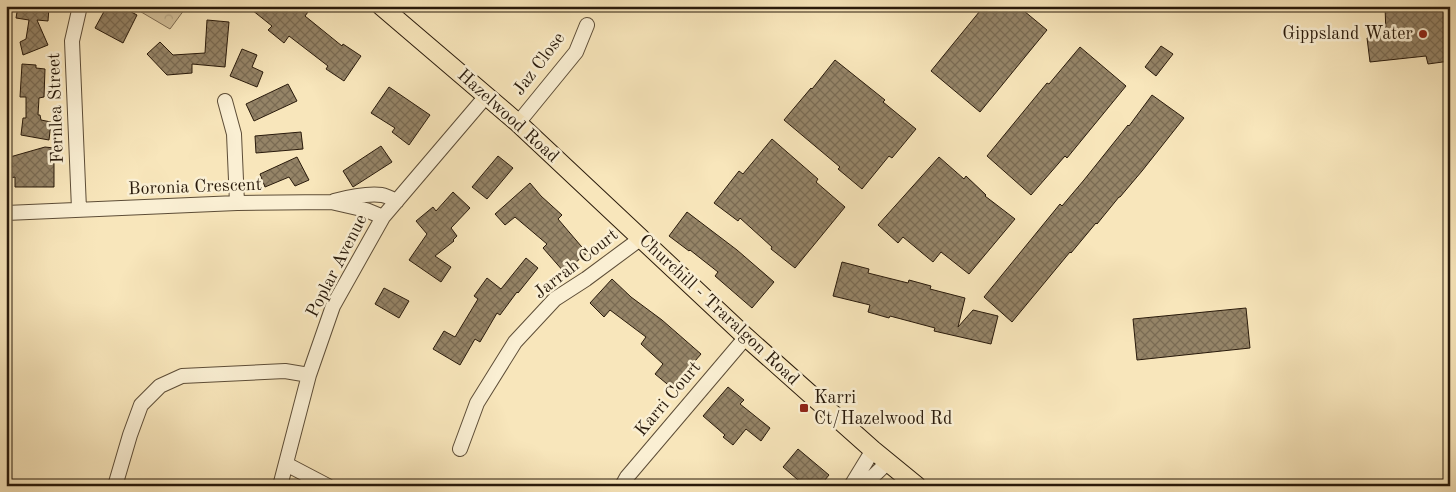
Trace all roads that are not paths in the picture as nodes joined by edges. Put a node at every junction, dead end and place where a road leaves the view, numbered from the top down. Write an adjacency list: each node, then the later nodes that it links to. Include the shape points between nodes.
1 (80, 6): 10 (street, Fernlea Street, via 72,41)
2 (381, 6): 4 (main road, Hazelwood Road)
3 (587, 25): 6 (street, Jaz Close, via 576,52)
4 (487, 95): 6 (main road, Hazelwood Road); 7 (street, Poplar Avenue)
5 (226, 100): 9 (street, via 234,134)
6 (518, 122): 13 (main road, Hazelwood Road)
7 (397, 201): 8 (street, via 382,195 368,195); 12 (street, Poplar Avenue)
8 (331, 202): 9 (street, Boronia Crescent); 12 (street, Boronia Crescent)
9 (237, 203): 10 (street, Boronia Crescent)
10 (79, 210): 11 (street, Boronia Crescent)
11 (6, 214)
12 (383, 217): 15 (street, Poplar Avenue, via 334,306)
13 (636, 234): 14 (main road, Churchill - Traralgon Road); 16 (street, Jarrah Court, via 586,278 555,299 515,342 477,402)
14 (746, 338): 17 (main road, Churchill - Traralgon Road); 23 (street, Karri Court)
15 (309, 375): 19 (street, Poplar Avenue); 20 (street, via 285,371 182,376 160,386 141,405)
16 (460, 449)
17 (873, 450): 18 (main road); 24 (street)
18 (888, 462): 25 (street); 26 (main road)
19 (286, 464): 21 (street, Poplar Avenue); 22 (street)
20 (116, 486)
21 (280, 486)
22 (328, 486)
23 (622, 486)
24 (851, 486)
25 (863, 486)
26 (917, 486)

